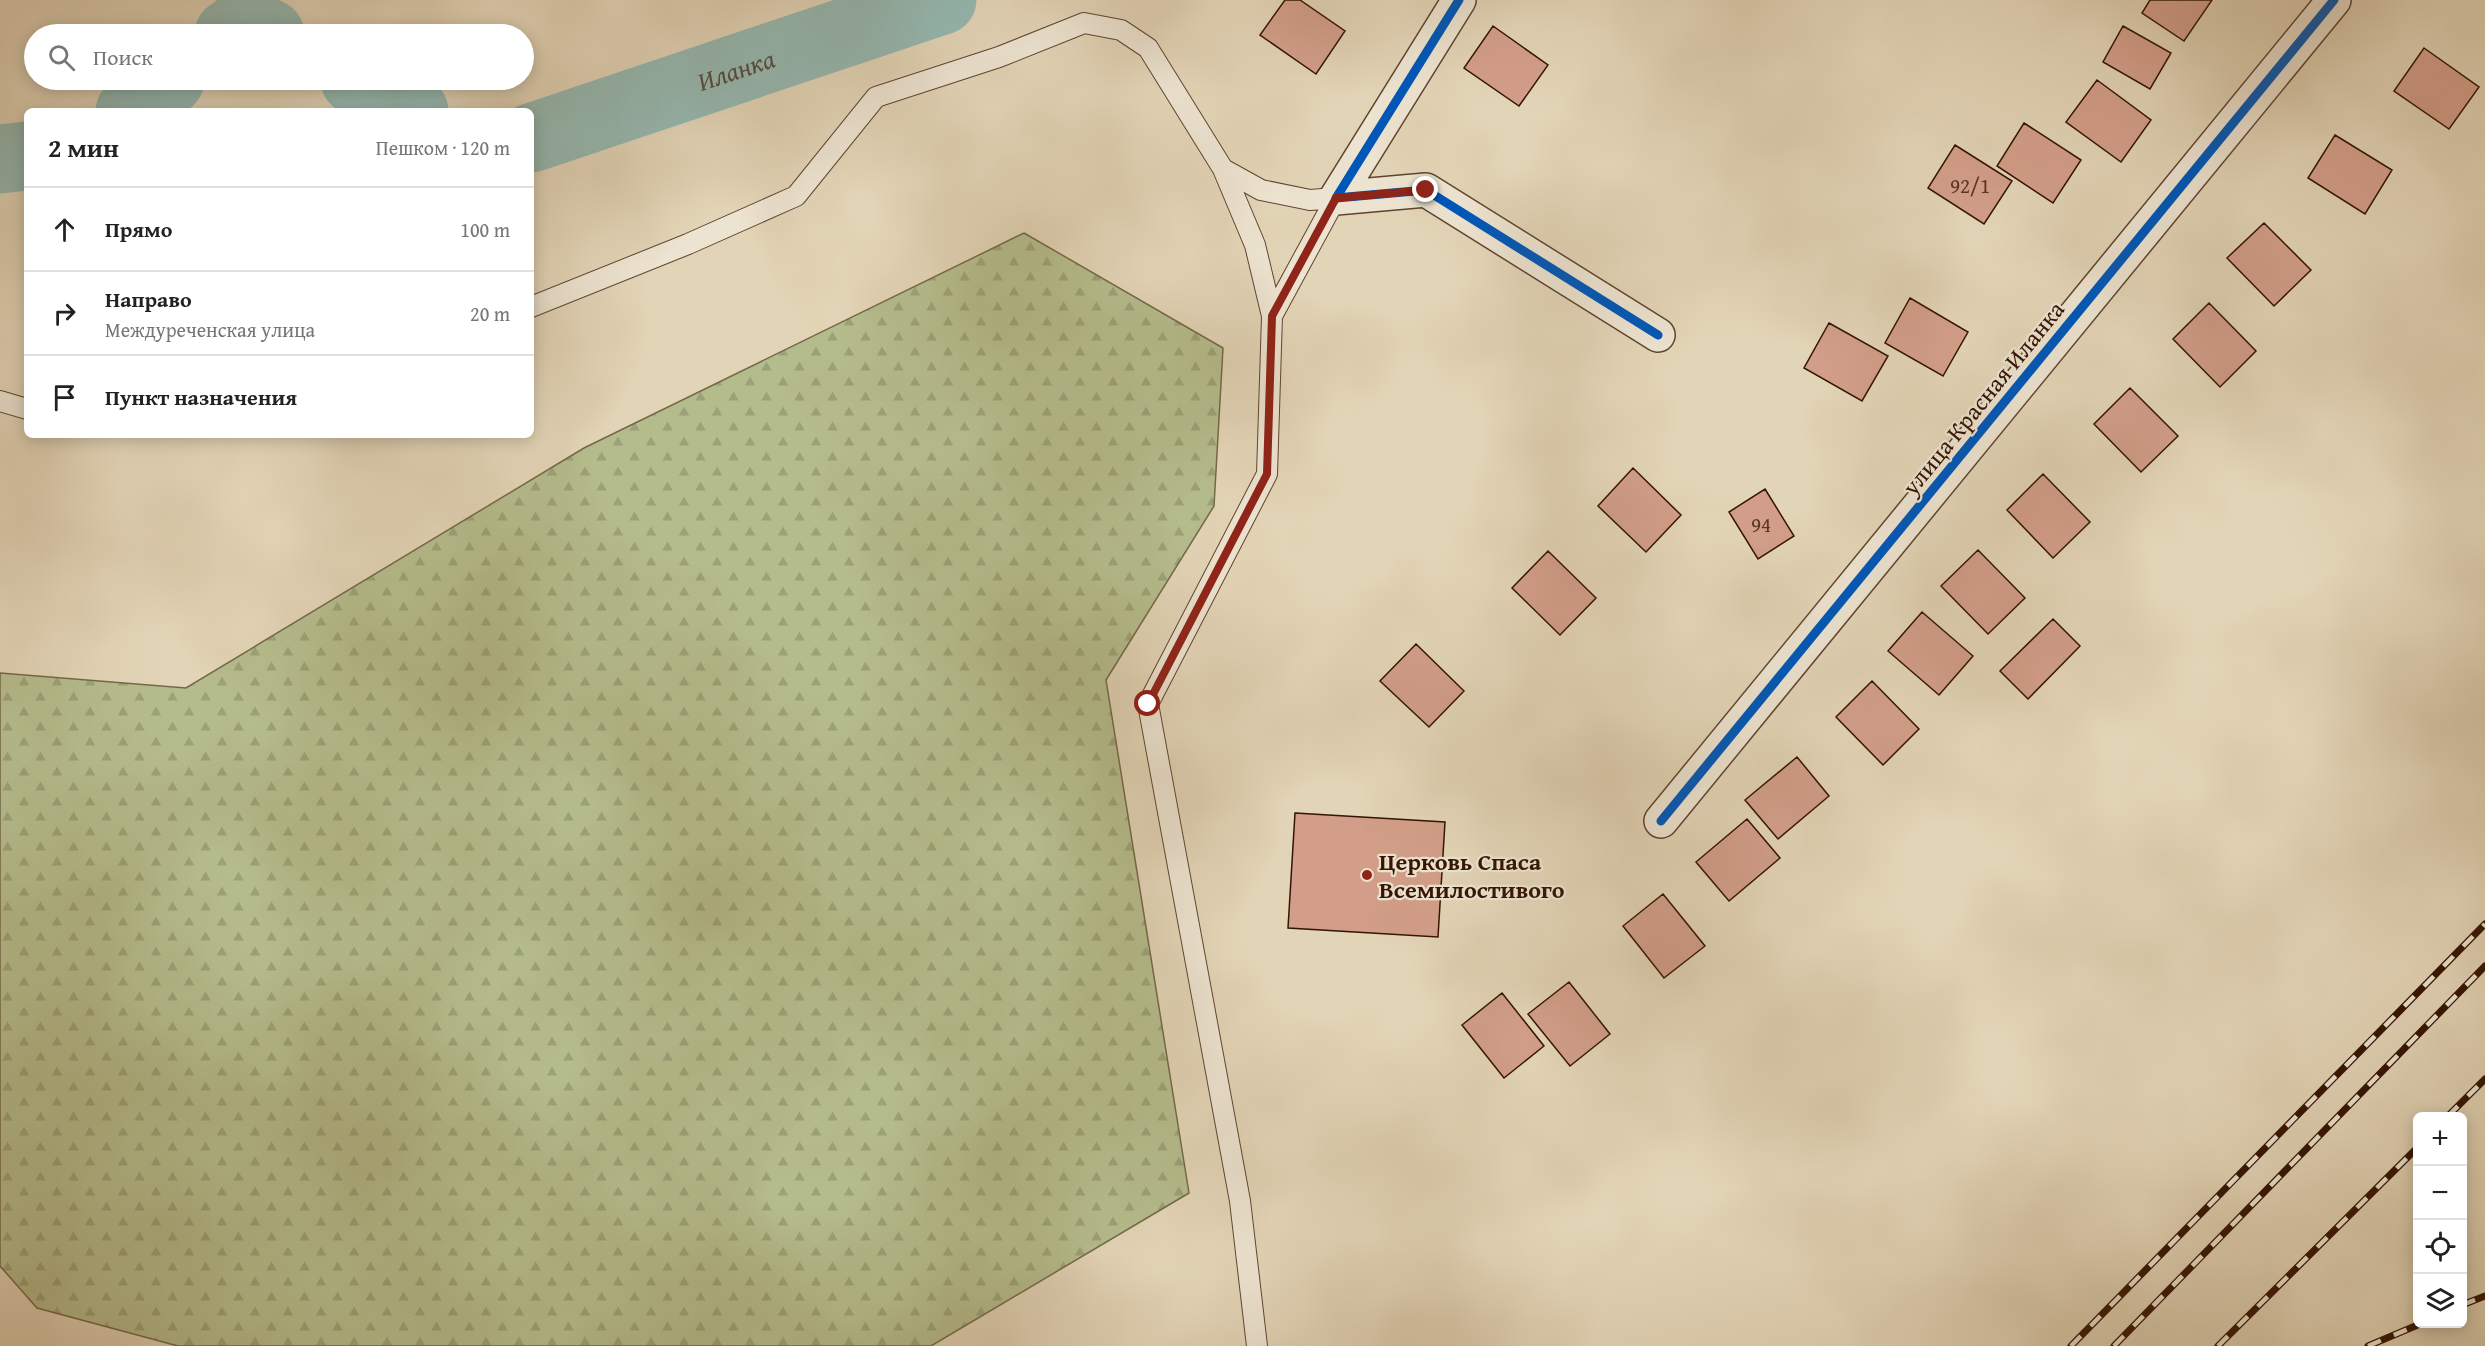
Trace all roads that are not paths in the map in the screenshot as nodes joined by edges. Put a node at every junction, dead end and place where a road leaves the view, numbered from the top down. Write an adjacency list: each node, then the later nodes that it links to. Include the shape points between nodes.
1 (1459, 0): 4 (street)
2 (2334, 0): 10 (street, улица Красная Иланка)
3 (1223, 169): 4 (lane, via 1261,190 1310,200); 5 (lane, via 1148,48 1121,30 1084,23 999,57 876,97 796,196); 6 (lane, via 1255,245)
4 (1336, 198): 6 (lane); 7 (street, via 1426,190)
5 (534, 306)
6 (1272, 316): 11 (lane, via 1267,474 1148,704 1240,1201)
7 (1658, 335)
8 (0, 401): 9 (lane)
9 (24, 409)
10 (1661, 821)
11 (1257, 1346)

